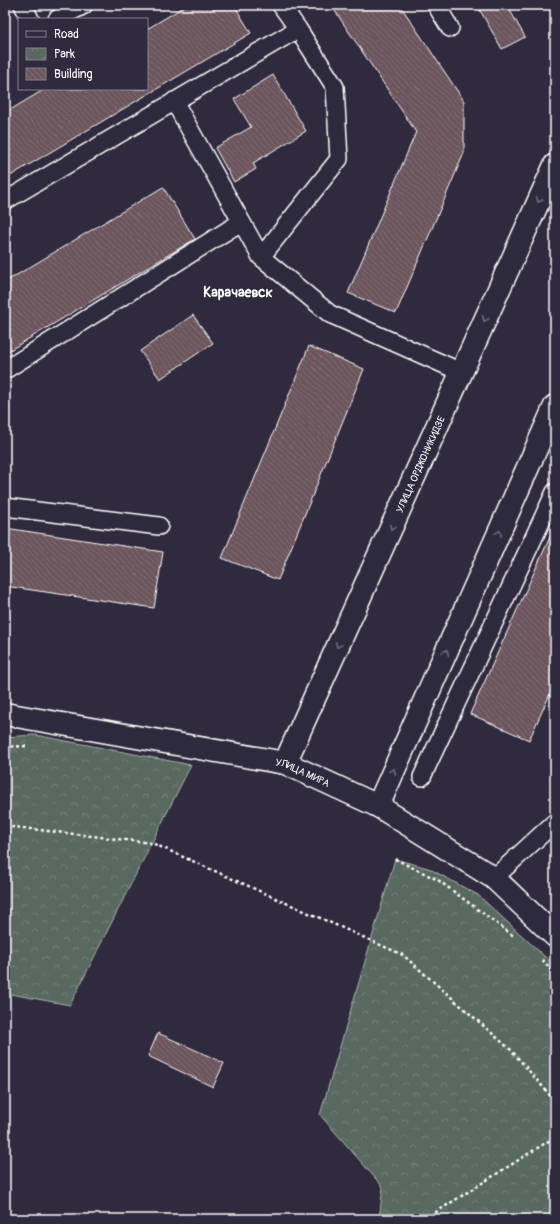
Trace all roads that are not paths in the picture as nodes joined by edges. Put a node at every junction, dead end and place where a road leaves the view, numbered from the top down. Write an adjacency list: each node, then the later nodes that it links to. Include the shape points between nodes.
1 (23, 5): 5 (lane)
2 (84, 5): 6 (lane)
3 (281, 5): 8 (lane)
4 (436, 5): 7 (lane)
5 (30, 18)
6 (59, 18)
7 (450, 28)
8 (298, 29): 9 (lane); 13 (lane, via 335,87 338,159)
9 (174, 101): 11 (lane); 12 (lane)
10 (555, 165): 15 (street, УЛИЦА ОРДЖОНИКИДЗЕ, one-way to 15)
11 (5, 201)
12 (241, 222): 13 (lane); 14 (lane)
13 (261, 257): 15 (lane, via 330,314)
14 (5, 370)
15 (461, 372): 21 (street, УЛИЦА ОРДЖОНИКИДЗЕ, one-way to 21)
16 (555, 406): 23 (street, one-way to 16)
17 (555, 492): 22 (lane)
18 (5, 507): 19 (lane)
19 (159, 526)
20 (5, 714): 21 (street, УЛИЦА МИРА)
21 (285, 763): 23 (street, УЛИЦА МИРА)
22 (422, 777)
23 (378, 806): 25 (street, УЛИЦА МИРА)
24 (555, 822): 25 (lane)
25 (494, 878): 26 (street, УЛИЦА МИРА)
26 (555, 936)

